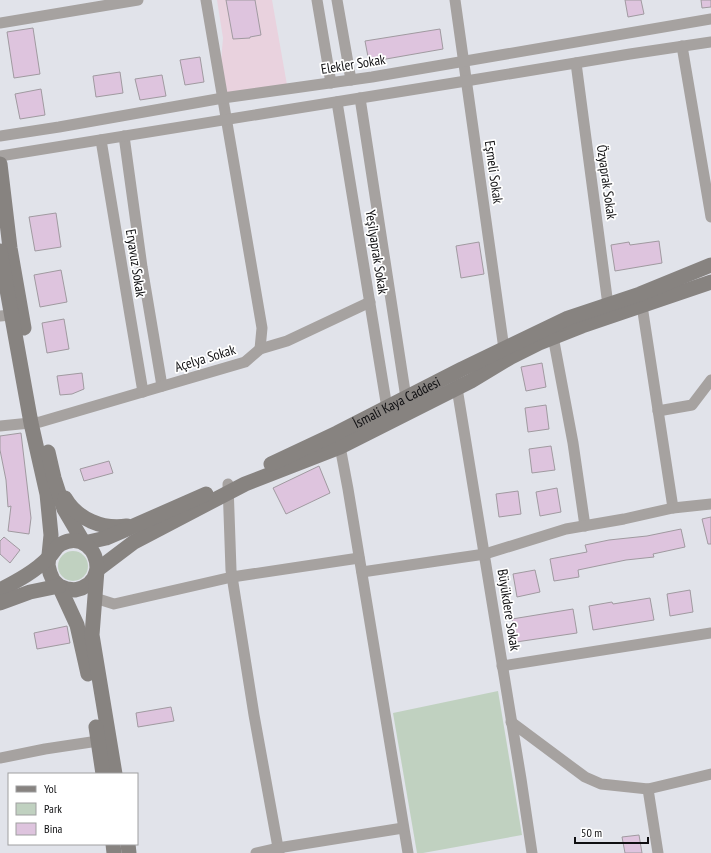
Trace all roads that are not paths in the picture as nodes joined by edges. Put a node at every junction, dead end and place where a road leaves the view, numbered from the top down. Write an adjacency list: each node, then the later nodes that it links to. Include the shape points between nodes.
1 (138, 0): 7 (street)
2 (206, 0): 15 (street)
3 (316, 0): 14 (street)
4 (337, 0): 12 (street)
5 (455, 0): 10 (street, Eşmeli Sokak)
6 (711, 19): 10 (street, Elekler Sokak)
7 (0, 23)
8 (711, 42): 9 (street)
9 (682, 46): 11 (street); 24 (street)
10 (464, 60): 12 (street, Elekler Sokak); 13 (street, Eşmeli Sokak)
11 (576, 63): 13 (street); 30 (street, Özyaprak Sokak)
12 (351, 80): 14 (street, Elekler Sokak)
13 (466, 81): 16 (street); 34 (street, Eşmeli Sokak)
14 (331, 82): 15 (street, Elekler Sokak)
15 (223, 98): 18 (street); 19 (street, Elekler Sokak)
16 (360, 98): 17 (street); 40 (street, Yeşilyaprak Sokak)
17 (337, 102): 18 (street); 29 (street, Yeşilyaprak Sokak)
18 (226, 120): 20 (street); 33 (street, via 262,328)
19 (0, 136)
20 (124, 136): 21 (street); 37 (street, Eryavuz Sokak)
21 (101, 140): 22 (street); 39 (street, Eryavuz Sokak)
22 (0, 156)
23 (0, 164): 43 (street)
24 (711, 217)
25 (0, 251): 31 (street)
26 (711, 266): 28 (street, İsmali Kaya Caddesi)
27 (711, 282): 28 (street)
28 (641, 300): 30 (street, İsmali Kaya Caddesi); 32 (street, via 582,326); 42 (street)
29 (370, 302): 33 (street, Açelya Sokak, via 287,342); 41 (street, Yeşilyaprak Sokak)
30 (608, 305): 32 (street, İsmali Kaya Caddesi, via 568,318)
31 (6, 315): 43 (street)
32 (552, 331): 34 (street, İsmali Kaya Caddesi); 38 (street); 51 (street)
33 (260, 349): 37 (street, Açelya Sokak, via 245,362)
34 (504, 349): 35 (street, İsmali Kaya Caddesi)
35 (455, 373): 38 (street, Büyükdere Sokak); 40 (street, İsmali Kaya Caddesi)
36 (711, 380): 42 (street, via 692,405)
37 (162, 386): 39 (street, Açelya Sokak)
38 (457, 388): 45 (street); 53 (street, Büyükdere Sokak)
39 (143, 392): 43 (street, Açelya Sokak)
40 (406, 398): 41 (street, İsmali Kaya Caddesi)
41 (387, 408): 45 (street, İsmali Kaya Caddesi)
42 (658, 412): 49 (street)
43 (35, 422): 44 (street, Açelya Sokak); 46 (street); 54 (street, via 47,494 51,535)
44 (0, 426)
45 (339, 440): 47 (street, İsmali Kaya Caddesi); 55 (street)
46 (54, 478): 50 (street, via 68,502 86,518 105,526 119,527); 52 (street, via 64,509)
47 (228, 488): 50 (street, İsmali Kaya Caddesi); 56 (street, via 134,542); 58 (street)
48 (711, 504): 49 (street)
49 (673, 508): 51 (street)
50 (141, 523): 52 (street, İsmali Kaya Caddesi, via 106,538)
51 (585, 526): 53 (street, via 566,529)
52 (84, 543): 54 (street, via 68,541 60,544); 56 (street, via 95,554)
53 (485, 554): 57 (street); 64 (street, Büyükdere Sokak)
54 (50, 557): 59 (street, via 50,573); 60 (street)
55 (359, 558): 57 (street); 58 (street)
56 (97, 570): 59 (street, via 92,581 82,588 75,590); 61 (street)
57 (362, 572): 72 (street)
58 (232, 577): 61 (street, via 114,604); 73 (street)
59 (59, 586): 62 (street, via 30,592); 66 (street, via 77,625 86,659)
60 (0, 590)
61 (96, 598): 69 (street, via 92,635)
62 (0, 603)
63 (711, 633): 64 (street)
64 (502, 666): 65 (street, Büyükdere Sokak)
65 (512, 722): 71 (street, via 585,777 601,784); 76 (street, Büyükdere Sokak)
66 (98, 741): 67 (street); 68 (street)
67 (0, 758)
68 (103, 773)
69 (115, 773)
70 (711, 774): 71 (street)
71 (648, 789): 77 (street)
72 (403, 828): 73 (street); 75 (street)
73 (278, 851): 74 (street)
74 (256, 853)
75 (408, 853)
76 (532, 853)
77 (658, 853)

